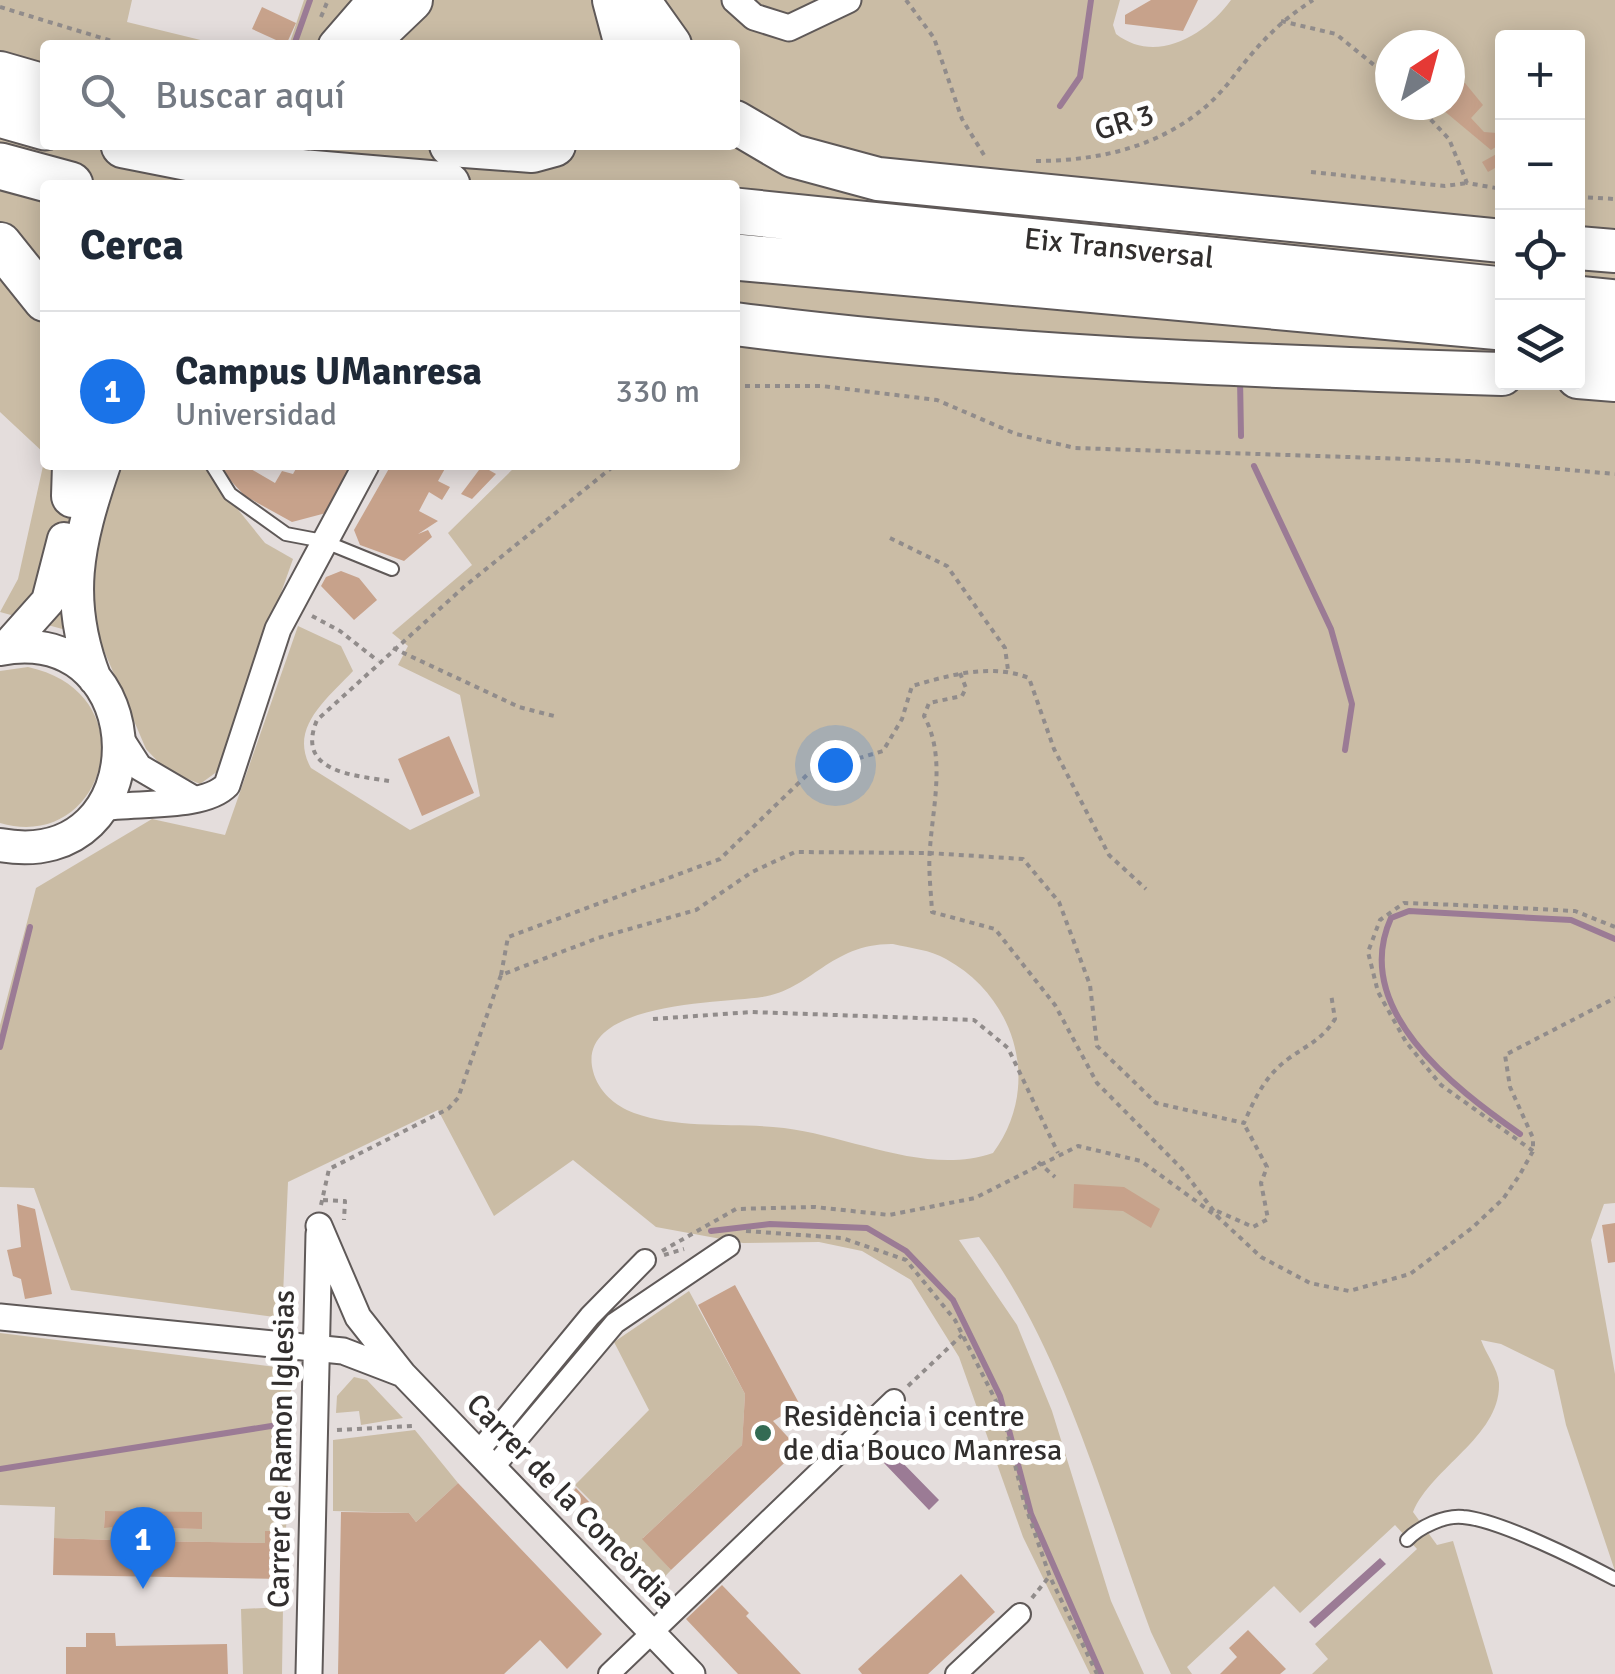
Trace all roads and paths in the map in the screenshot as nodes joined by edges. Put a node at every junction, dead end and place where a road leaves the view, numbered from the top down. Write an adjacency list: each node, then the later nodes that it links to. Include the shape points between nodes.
1 (411, 0): 9 (highway)
2 (614, 0): 14 (highway)
3 (638, 0): 15 (highway)
4 (735, 0): 5 (street, via 754,17 789,28)
5 (848, 0)
6 (906, 0): 24 (path, via 934,38 962,120)
7 (1312, 0): 10 (path, GR 3)
8 (0, 7): 11 (path)
9 (372, 10): 12 (street); 13 (street)
10 (1281, 20): 16 (path, via 1336,34); 25 (path, GR 3, via 1190,120 1160,138 1121,151)
11 (109, 40)
12 (340, 40)
13 (352, 40)
14 (625, 40)
15 (666, 40)
16 (1375, 66)
17 (0, 73): 18 (highway)
18 (40, 85)
19 (0, 114): 22 (highway)
20 (1431, 120): 32 (path, via 1450,140)
21 (740, 125): 37 (highway, via 794,156 878,179)
22 (40, 126)
23 (149, 150): 26 (highway, bridge, via 210,162)
24 (987, 160)
25 (1022, 160)
26 (291, 162): 30 (street); 31 (highway)
27 (0, 166): 29 (highway)
28 (1311, 172): 32 (path)
29 (52, 180)
30 (267, 180)
31 (413, 180)
32 (1467, 184): 33 (path)
33 (1495, 188)
34 (1585, 197): 35 (path)
35 (1615, 199)
36 (740, 211): 42 (highway, Eix Transversal)
37 (1495, 240)
38 (0, 244): 47 (highway)
39 (1585, 249): 40 (highway)
40 (1615, 252)
41 (740, 257): 51 (highway, Eix Transversal)
42 (1309, 266): 43 (highway); 46 (highway, Eix Transversal)
43 (1495, 277)
44 (1585, 281): 45 (highway)
45 (1615, 283)
46 (1495, 289)
47 (40, 294)
48 (1585, 300): 49 (highway)
49 (1615, 303)
50 (740, 325): 54 (highway, via 894,345)
51 (1495, 326)
52 (1585, 335): 53 (highway)
53 (1615, 338)
54 (1495, 374)
55 (1585, 378): 56 (highway)
56 (1615, 380)
57 (740, 386): 62 (path, via 822,386 936,400 1016,434 1074,448)
58 (103, 470): 73 (street, via 74,602)
59 (215, 470): 65 (lane, via 230,494 286,534)
60 (363, 470): 65 (street)
61 (610, 470): 68 (path)
62 (1615, 474)
63 (79, 475): 69 (street, via 48,601)
64 (890, 538): 71 (path, via 947,566 1004,648)
65 (324, 541): 66 (lane); 67 (street)
66 (392, 569)
67 (290, 605): 70 (path); 77 (street, via 228,786)
68 (393, 648): 70 (path); 74 (path, via 519,707)
69 (3, 649): 73 (street, via 49,651)
70 (378, 661): 76 (path, via 317,720 312,743 320,764 332,771)
71 (1008, 670): 72 (path); 82 (path, via 1029,678 1054,748 1109,855)
72 (960, 673): 80 (path, via 962,696 929,702 924,716 936,785); 84 (path, via 912,686 883,751 809,773 720,859 508,937)
73 (95, 679): 75 (street)
74 (554, 716)
75 (122, 738): 77 (street, via 139,767); 78 (street, via 119,770)
76 (389, 781)
77 (197, 800): 78 (street)
78 (101, 808): 79 (street, via 69,836)
79 (14, 846): 81 (street)
80 (929, 852): 84 (path, via 795,852 696,910); 88 (path, via 1023,859 1059,902 1090,984 1098,1046 1156,1102); 93 (path, via 932,912 995,929 1056,1006 1097,1083)
81 (0, 876)
82 (1146, 889)
83 (1615, 928): 89 (path, via 1574,911 1404,903 1380,920 1368,952 1378,992 1441,1085)
84 (502, 975): 95 (path, via 464,1086 448,1109 329,1169)
85 (1331, 994): 88 (path, via 1335,1019 1322,1038 1262,1084)
86 (1615, 998): 89 (path, via 1506,1055)
87 (653, 1020): 90 (path, via 752,1012 974,1020 1008,1048)
88 (1244, 1123): 93 (path, via 1267,1168 1261,1182 1268,1218 1253,1227)
89 (1533, 1151): 94 (path, via 1503,1199 1472,1228 1410,1274 1349,1291 1310,1283 1261,1257)
90 (1058, 1153): 91 (path); 94 (path, via 1078,1146 1140,1161)
91 (1038, 1162): 92 (path); 98 (path, via 975,1198 889,1216 815,1207 736,1209)
92 (1055, 1176)
93 (1217, 1211): 94 (path)
94 (1219, 1218)
95 (320, 1226): 101 (street, Carrer de Ramon Iglesias); 102 (street, Carrer de la Concòrdia, via 358,1317)
96 (731, 1240): 100 (path, via 750,1230 842,1238 906,1260); 106 (street, via 615,1323)
97 (697, 1245): 98 (path)
98 (645, 1260): 106 (street, via 590,1316)
99 (0, 1317): 101 (street, Carrer de la Concòrdia)
100 (962, 1335): 103 (path); 108 (path, via 1003,1415)
101 (314, 1349): 102 (street, Carrer de la Concòrdia, via 343,1351); 112 (street, Carrer de Ramon Iglesias)
102 (404, 1374): 106 (street, Carrer de la Concòrdia)
103 (894, 1400): 111 (street)
104 (412, 1426): 105 (path)
105 (332, 1430)
106 (486, 1460): 111 (street, Carrer de la Concòrdia)
107 (1407, 1540): 109 (lane, via 1418,1528 1462,1516 1565,1552)
108 (1050, 1577): 110 (path); 116 (path)
109 (1615, 1579)
110 (1020, 1614): 115 (street)
111 (654, 1634): 113 (street); 114 (street, Carrer de la Concòrdia)
112 (309, 1674)
113 (609, 1674)
114 (692, 1674)
115 (956, 1674)
116 (1097, 1674)

